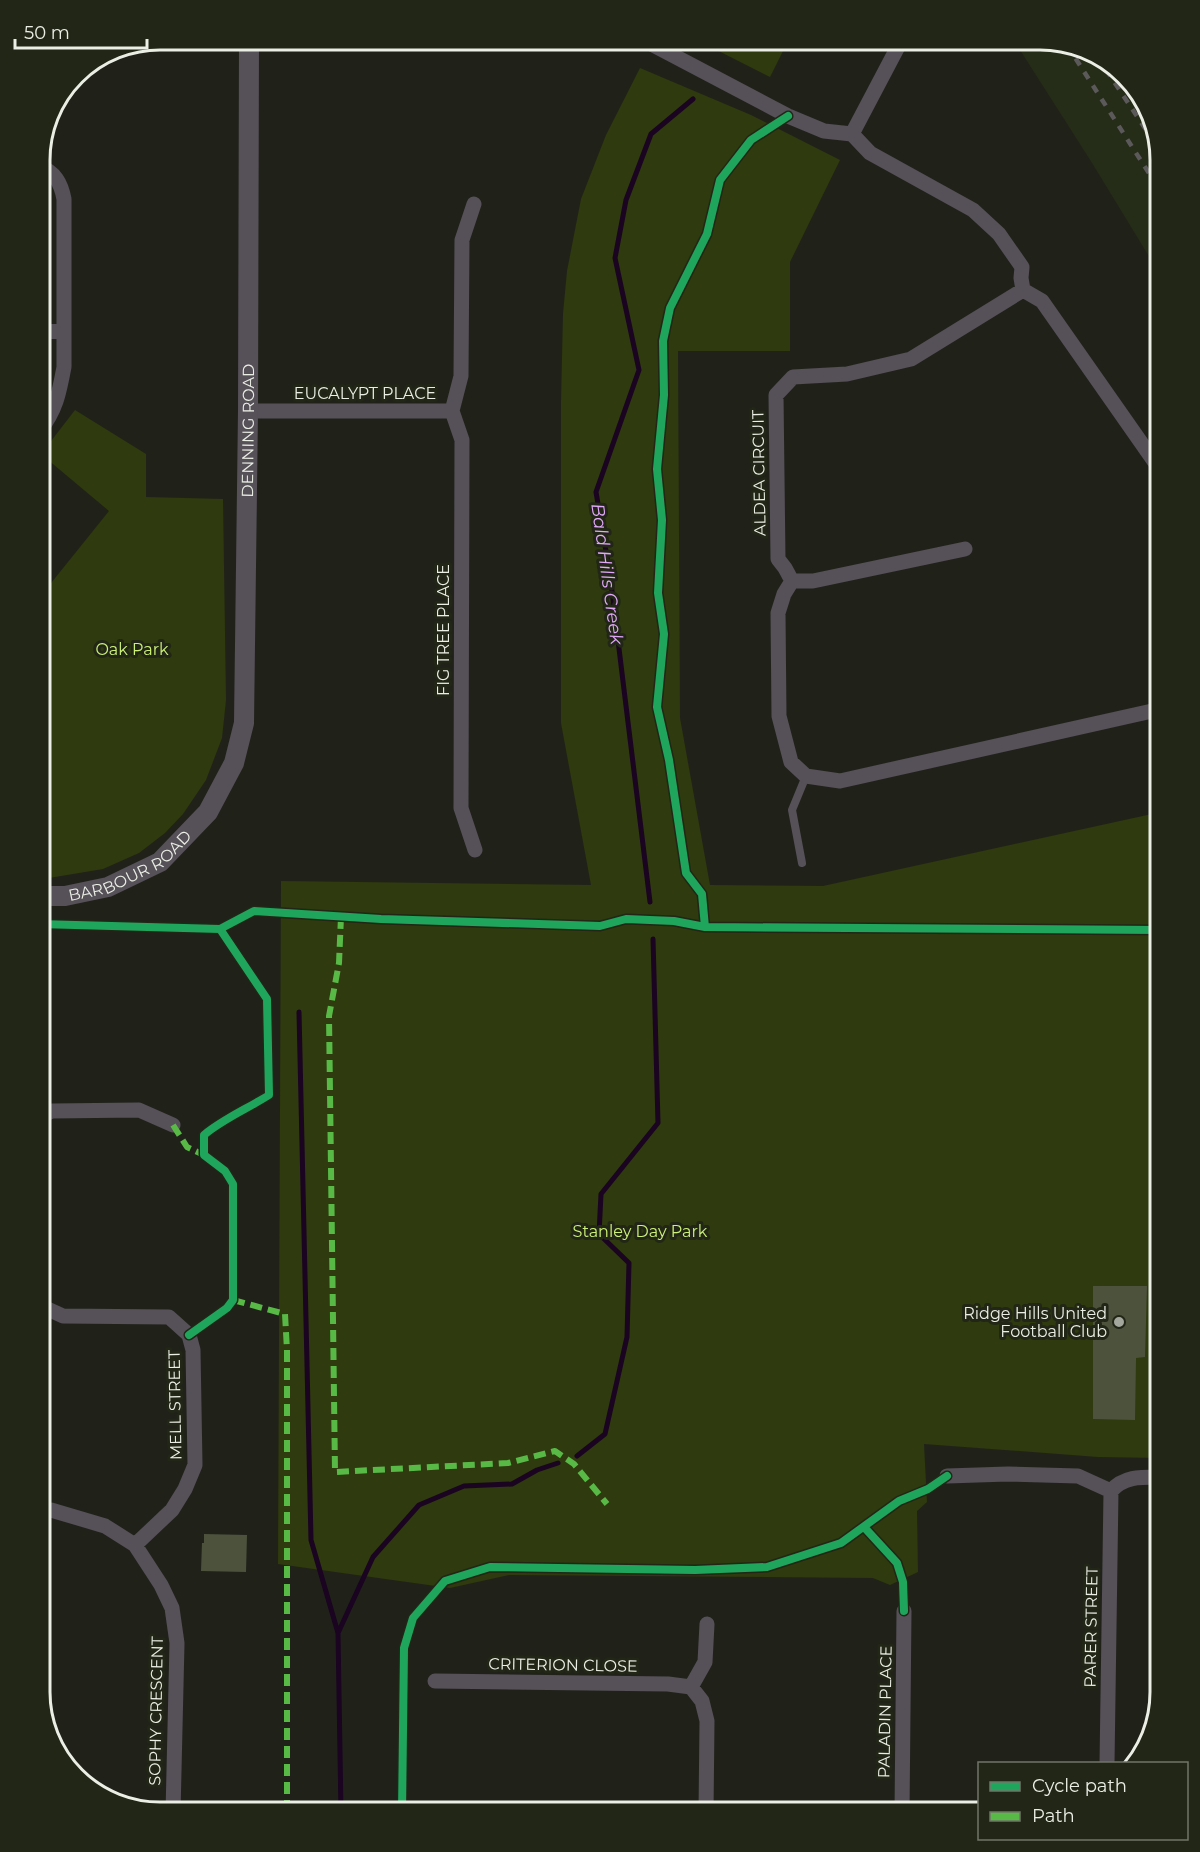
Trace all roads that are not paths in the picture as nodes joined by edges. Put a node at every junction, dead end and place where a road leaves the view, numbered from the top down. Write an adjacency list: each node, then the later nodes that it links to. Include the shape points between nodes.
1 (249, 50): 10 (street, DENNING ROAD)
2 (663, 50): 4 (street, via 788,116 825,131)
3 (896, 50): 4 (street)
4 (852, 134): 7 (street, via 870,153 973,210 999,234 1022,267)
5 (50, 173): 8 (street, via 62,187 64,199)
6 (474, 204): 11 (street, EUCALYPT PLACE, via 462,240 461,376)
7 (1023, 290): 13 (street, via 1042,301); 15 (street, ALDEA CIRCUIT, via 911,358 847,374 793,376 776,395 778,559)
8 (63, 331): 9 (street); 12 (street, via 64,367)
9 (50, 332)
10 (248, 411): 11 (street, EUCALYPT PLACE); 18 (street, DENNING ROAD, via 244,723 234,763)
11 (452, 411): 19 (street, FIG TREE PLACE, via 462,440 461,808)
12 (50, 416)
13 (1150, 455)
14 (966, 549): 15 (street, via 813,581)
15 (792, 581): 17 (street, via 778,613 778,716 791,762)
16 (1150, 711): 17 (street, via 840,781)
17 (806, 776): 20 (lane, via 792,810)
18 (208, 812): 21 (street, BARBOUR ROAD, via 160,862 108,887)
19 (475, 850)
20 (802, 863)
21 (50, 896)
22 (50, 1112): 23 (street, via 139,1110)
23 (172, 1125)
24 (50, 1310): 29 (street, MELL STREET, via 63,1316 169,1317 189,1335 193,1350 195,1465 172,1510)
25 (947, 1476): 27 (street, via 1078,1476)
26 (1150, 1477): 27 (street, via 1136,1476)
27 (1111, 1491): 34 (street, PARER STREET)
28 (50, 1510): 29 (street, SOPHY CRESCENT, via 105,1526)
29 (135, 1545): 35 (street, SOPHY CRESCENT, via 172,1608 177,1643)
30 (904, 1611): 37 (street, PALADIN PLACE)
31 (707, 1624): 33 (street, via 705,1662)
32 (435, 1682): 33 (street, CRITERION CLOSE)
33 (691, 1687): 36 (street, via 702,1701 707,1721)
34 (1107, 1762)
35 (173, 1802)
36 (706, 1802)
37 (902, 1802)

